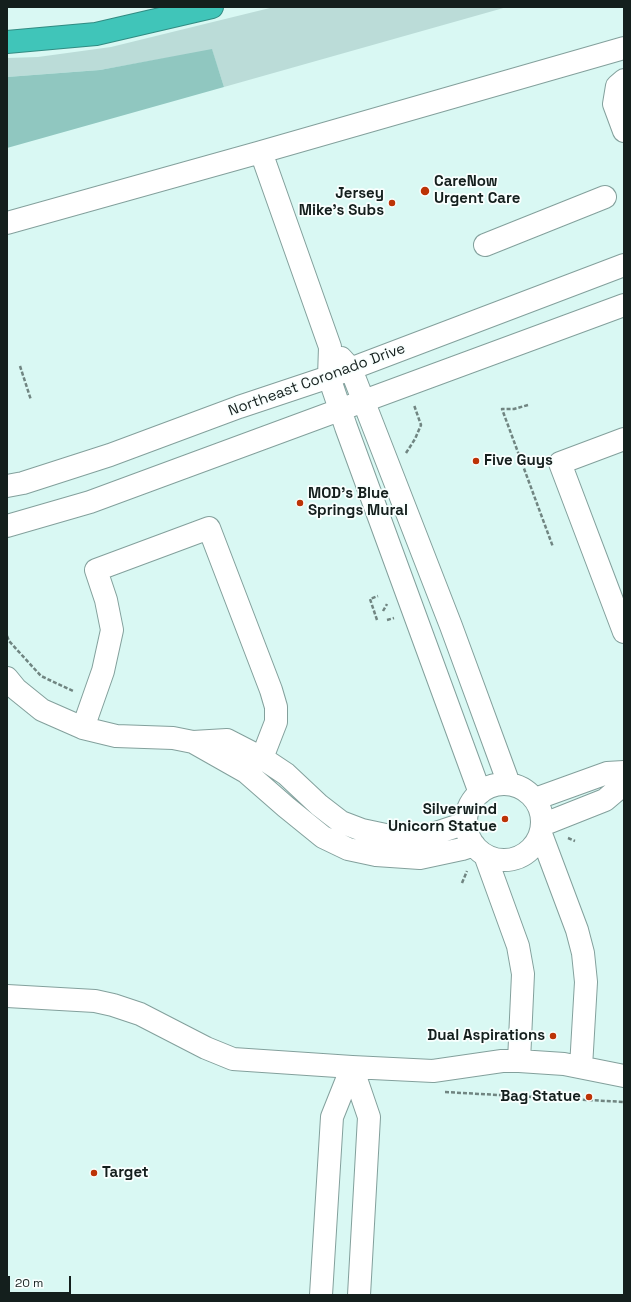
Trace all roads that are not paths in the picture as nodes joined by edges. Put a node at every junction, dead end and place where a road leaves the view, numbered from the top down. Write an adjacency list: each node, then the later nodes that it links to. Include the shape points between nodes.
1 (212, 7): 2 (highway, via 96,34)
2 (7, 42)
3 (624, 48): 6 (street)
4 (624, 80): 5 (street, via 617,86 614,104)
5 (624, 131)
6 (260, 152): 8 (street); 12 (street)
7 (605, 197): 9 (street)
8 (7, 223)
9 (485, 245)
10 (624, 265): 13 (street, Northeast Coronado Drive)
11 (624, 305): 15 (street)
12 (330, 347): 13 (street); 14 (street)
13 (350, 369): 14 (street, Northeast Coronado Drive); 15 (street)
14 (329, 377): 16 (street); 18 (street, Northeast Coronado Drive, via 110,455)
15 (363, 401): 16 (street); 26 (street, via 451,626)
16 (340, 409): 19 (street, via 90,502); 28 (street)
17 (624, 439): 20 (street, via 560,463)
18 (7, 486)
19 (7, 526)
20 (624, 632)
21 (7, 678): 22 (street, via 42,710)
22 (83, 728): 23 (street, via 116,736 173,738); 24 (street, via 103,671 112,630 96,570 209,528 276,707 276,722)
23 (193, 742): 24 (street, via 227,740); 32 (street, via 246,772 323,837 348,849 376,855 420,858 462,849)
24 (262, 758): 30 (street, via 286,774 341,822 362,830 394,837 424,837)
25 (624, 772): 29 (street, via 607,773)
26 (509, 784): 28 (street, via 498,784); 29 (street, via 528,792)
27 (624, 784): 31 (street, via 605,800)
28 (480, 793): 30 (street, via 472,801)
29 (535, 799): 31 (street, via 542,816)
30 (466, 823): 32 (street, via 468,835)
31 (542, 829): 32 (street, via 533,847 514,859 492,858); 36 (street, via 583,953 586,982)
32 (479, 850): 34 (street, via 518,946 523,974)
33 (7, 996): 35 (street, via 95,1001 113,1005 140,1014 233,1059)
34 (519, 1061): 35 (street, via 433,1071); 36 (street)
35 (352, 1067): 38 (street, via 332,1117); 39 (street, via 369,1117)
36 (581, 1067): 37 (street)
37 (624, 1076)
38 (321, 1295)
39 (359, 1295)

